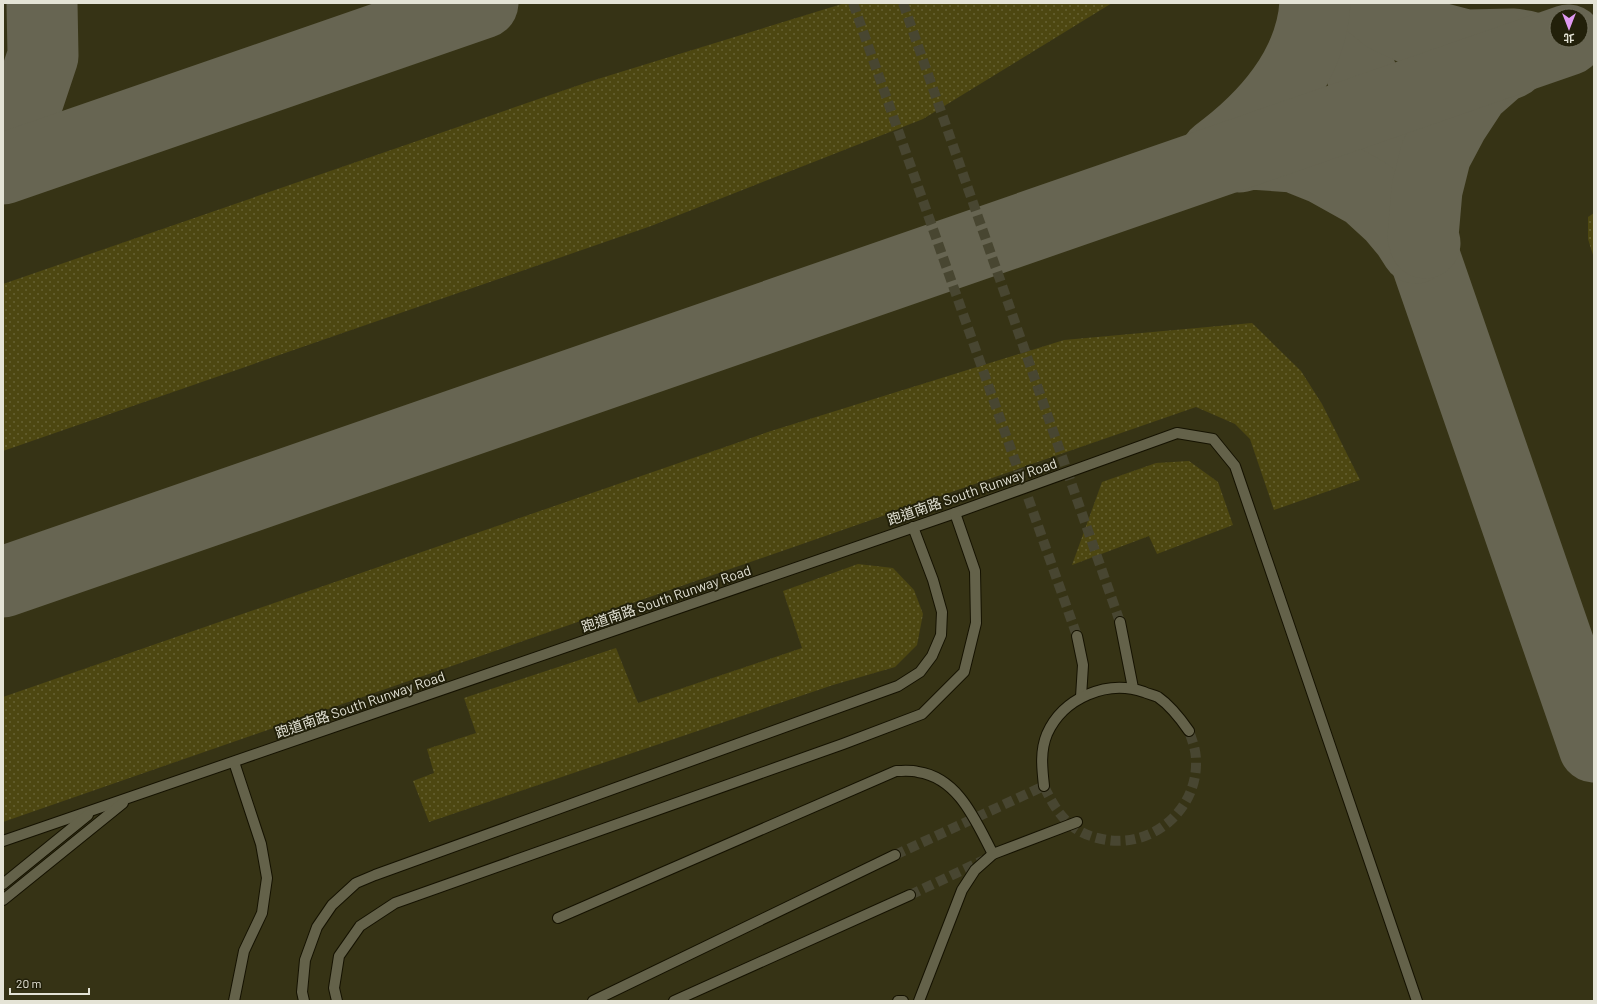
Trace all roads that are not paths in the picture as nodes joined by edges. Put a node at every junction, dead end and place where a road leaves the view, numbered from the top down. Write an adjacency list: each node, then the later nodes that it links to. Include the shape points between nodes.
1 (955, 513): 2 (lane, 跑道南路 South Runway Road); 22 (lane, via 975,571 976,623 964,672 922,714 395,903 360,926 339,956 334,988); 28 (lane, 跑道南路 South Runway Road, via 1177,433 1213,438 1235,466)
2 (913, 527): 8 (lane, 跑道南路 South Runway Road); 21 (lane, via 942,612 941,635 932,656 920,672 898,686 356,883 332,905 317,927 305,960 302,992)
3 (1120, 622): 5 (lane)
4 (1076, 636): 6 (lane, via 1083,665)
5 (1133, 688): 6 (lane, via 1107,688); 7 (lane, via 1157,697 1178,714)
6 (1081, 696): 9 (lane, via 1061,712 1047,734 1041,760)
7 (1189, 731)
8 (234, 762): 10 (lane, 跑道南路 South Runway Road); 20 (lane, via 261,844 267,878 262,913 244,951)
9 (1044, 786)
10 (129, 798): 11 (lane, 跑道南路 South Runway Road); 18 (lane, 跑道南路 South Runway Road)
11 (94, 810): 13 (lane, 跑道南路 South Runway Road); 16 (lane, 跑道南路 South Runway Road)
12 (1077, 822): 14 (lane)
13 (3, 841)
14 (993, 854): 19 (lane, via 968,807 955,791 938,779 918,772 896,771); 27 (lane, via 975,870 962,890)
15 (895, 855): 23 (lane)
16 (3, 884)
17 (910, 895): 24 (lane)
18 (3, 900)
19 (558, 918)
20 (234, 1001)
21 (304, 1001)
22 (336, 1001)
23 (593, 1001)
24 (674, 1001)
25 (898, 1001): 26 (lane)
26 (903, 1001)
27 (919, 1001)
28 (1417, 1001)

